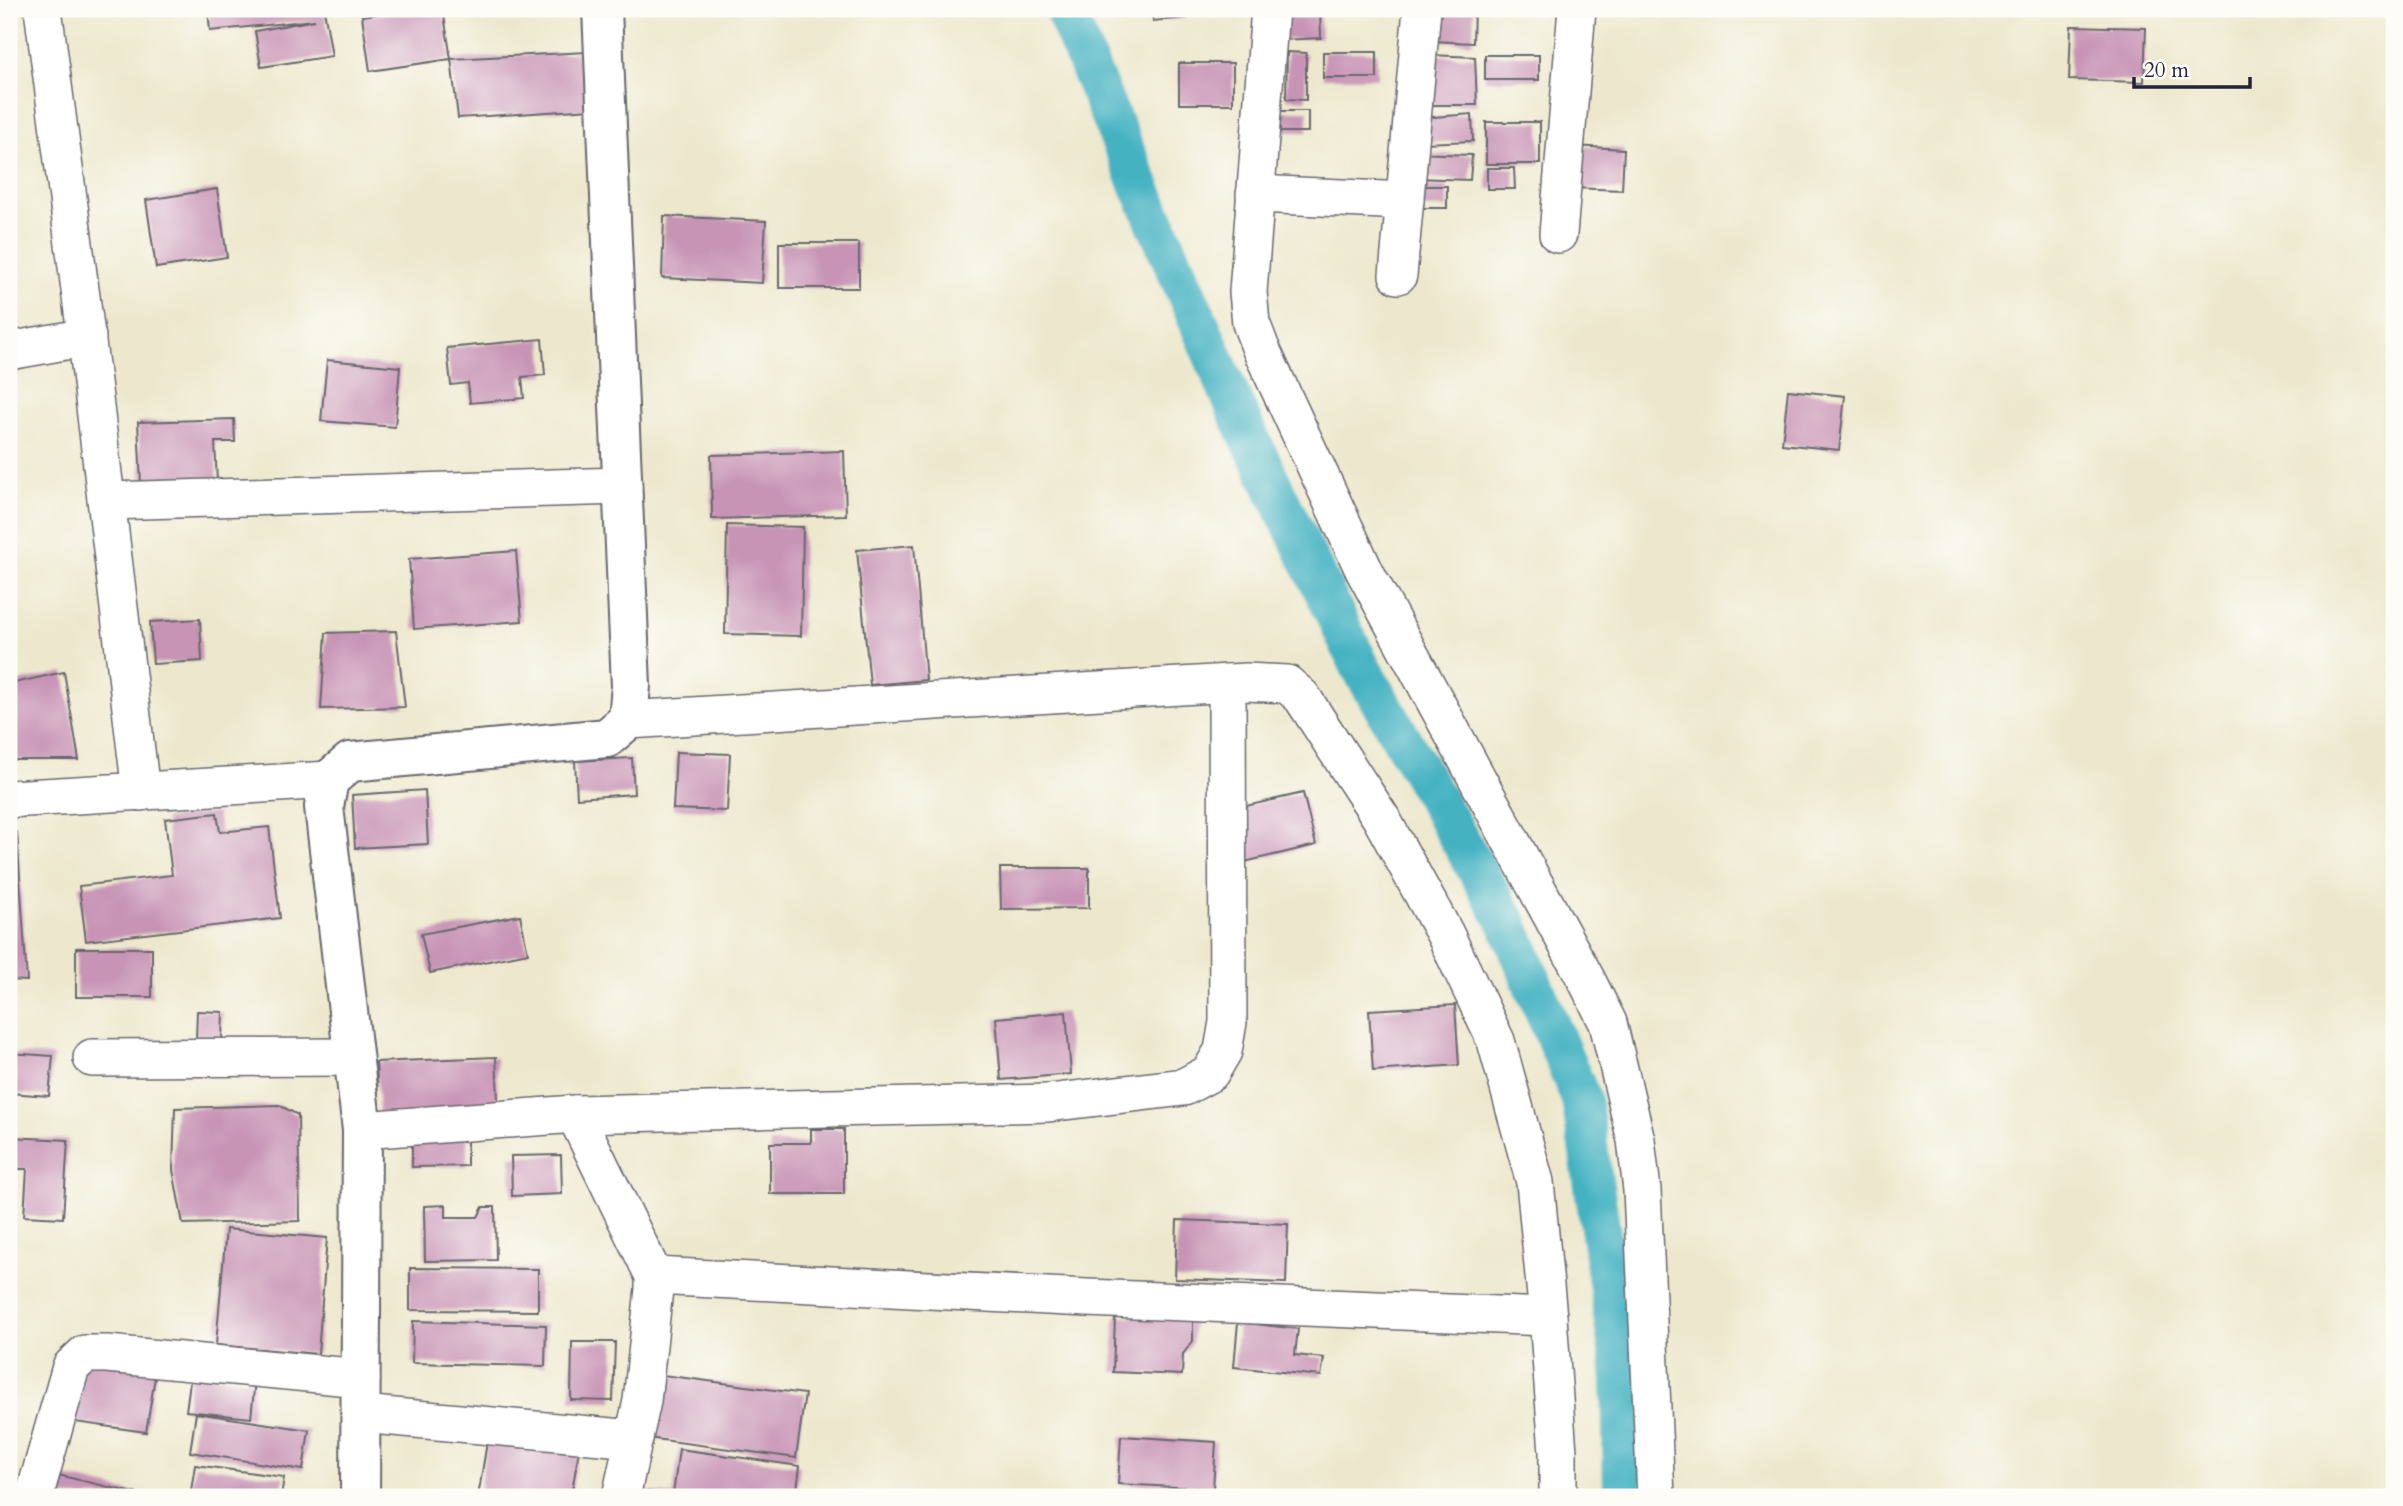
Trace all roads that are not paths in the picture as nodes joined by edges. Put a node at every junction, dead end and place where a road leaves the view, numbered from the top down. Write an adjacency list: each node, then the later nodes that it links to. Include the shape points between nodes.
1 (43, 9): 10 (street)
2 (602, 9): 12 (main road)
3 (1270, 9): 6 (street)
4 (1422, 9): 7 (street)
5 (1577, 9): 8 (street)
6 (1255, 194): 7 (street); 31 (street, via 1248,292 1251,323 1261,349 1364,570 1608,1023 1636,1140 1642,1190)
7 (1405, 201): 9 (street)
8 (1558, 234)
9 (1398, 275)
10 (87, 337): 11 (street); 13 (street)
11 (9, 351)
12 (623, 486): 13 (street); 15 (main road, via 631,686)
13 (107, 501): 17 (street)
14 (1227, 683): 15 (street); 21 (street, via 1228,1022 1223,1051 1210,1073 1184,1087 1048,1103); 24 (street, via 1287,684 1302,697 1381,818 1445,934 1496,1041 1532,1169)
15 (628, 720): 16 (main road, via 607,738 350,762)
16 (329, 780): 17 (street); 19 (main road, via 324,807)
17 (141, 792): 18 (street)
18 (9, 799)
19 (354, 1057): 20 (street); 22 (main road)
20 (92, 1058)
21 (575, 1114): 22 (street); 23 (street)
22 (362, 1130): 25 (main road)
23 (654, 1276): 24 (street); 26 (street)
24 (1548, 1317): 30 (street)
25 (361, 1396): 26 (street); 27 (street, via 85,1354 71,1367); 28 (main road)
26 (634, 1439): 29 (street)
27 (34, 1497)
28 (360, 1497)
29 (621, 1497)
30 (1558, 1497)
31 (1656, 1497)

